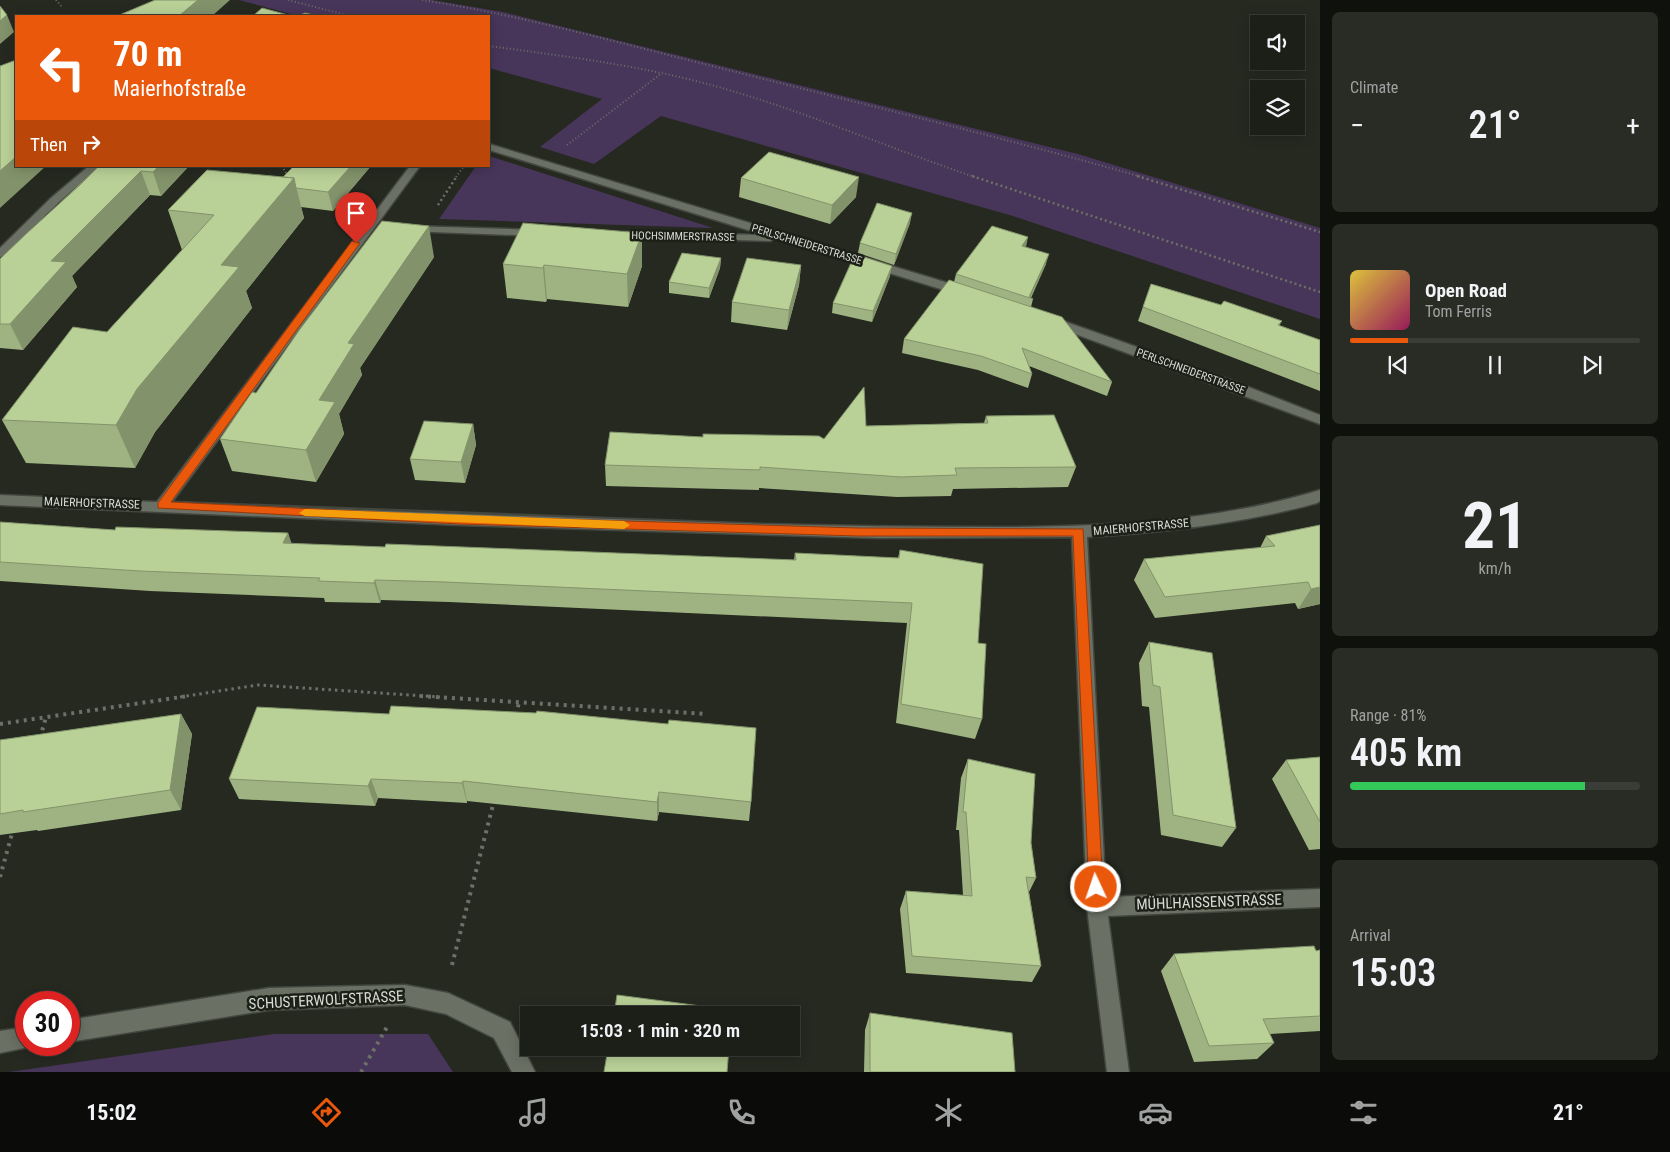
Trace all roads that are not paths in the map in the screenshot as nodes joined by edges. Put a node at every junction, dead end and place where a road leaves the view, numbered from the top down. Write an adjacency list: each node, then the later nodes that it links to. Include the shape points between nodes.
1 (490, 147): 9 (street, PERLSCHNEIDERSTRASSE)
2 (94, 167): 10 (street)
3 (414, 167): 4 (street)
4 (367, 228): 5 (street); 16 (street)
5 (385, 228)
6 (403, 229): 7 (street)
7 (548, 233)
8 (606, 234): 9 (street, HOCHSIMMERSTRASSE)
9 (790, 239): 11 (street, PERLSCHNEIDERSTRASSE)
10 (0, 254)
11 (979, 297)
12 (1044, 318): 13 (street, PERLSCHNEIDERSTRASSE)
13 (1320, 420)
14 (1320, 495): 17 (street, MAIERHOFSTRASSE, via 1226,518 1162,527)
15 (0, 500): 16 (street, MAIERHOFSTRASSE)
16 (162, 506): 17 (street, MAIERHOFSTRASSE, via 459,520 858,532)
17 (1079, 532): 19 (street)
18 (1320, 898): 19 (street, MÜHLHAISSENSTRASSE)
19 (1097, 907): 24 (street)
20 (80, 1029): 23 (street, SCHUSTERWOLFSTRASSE, via 269,1000 405,995 448,1004 502,1030)
21 (15, 1040): 22 (street)
22 (0, 1042)
23 (524, 1072)
24 (1118, 1072)

